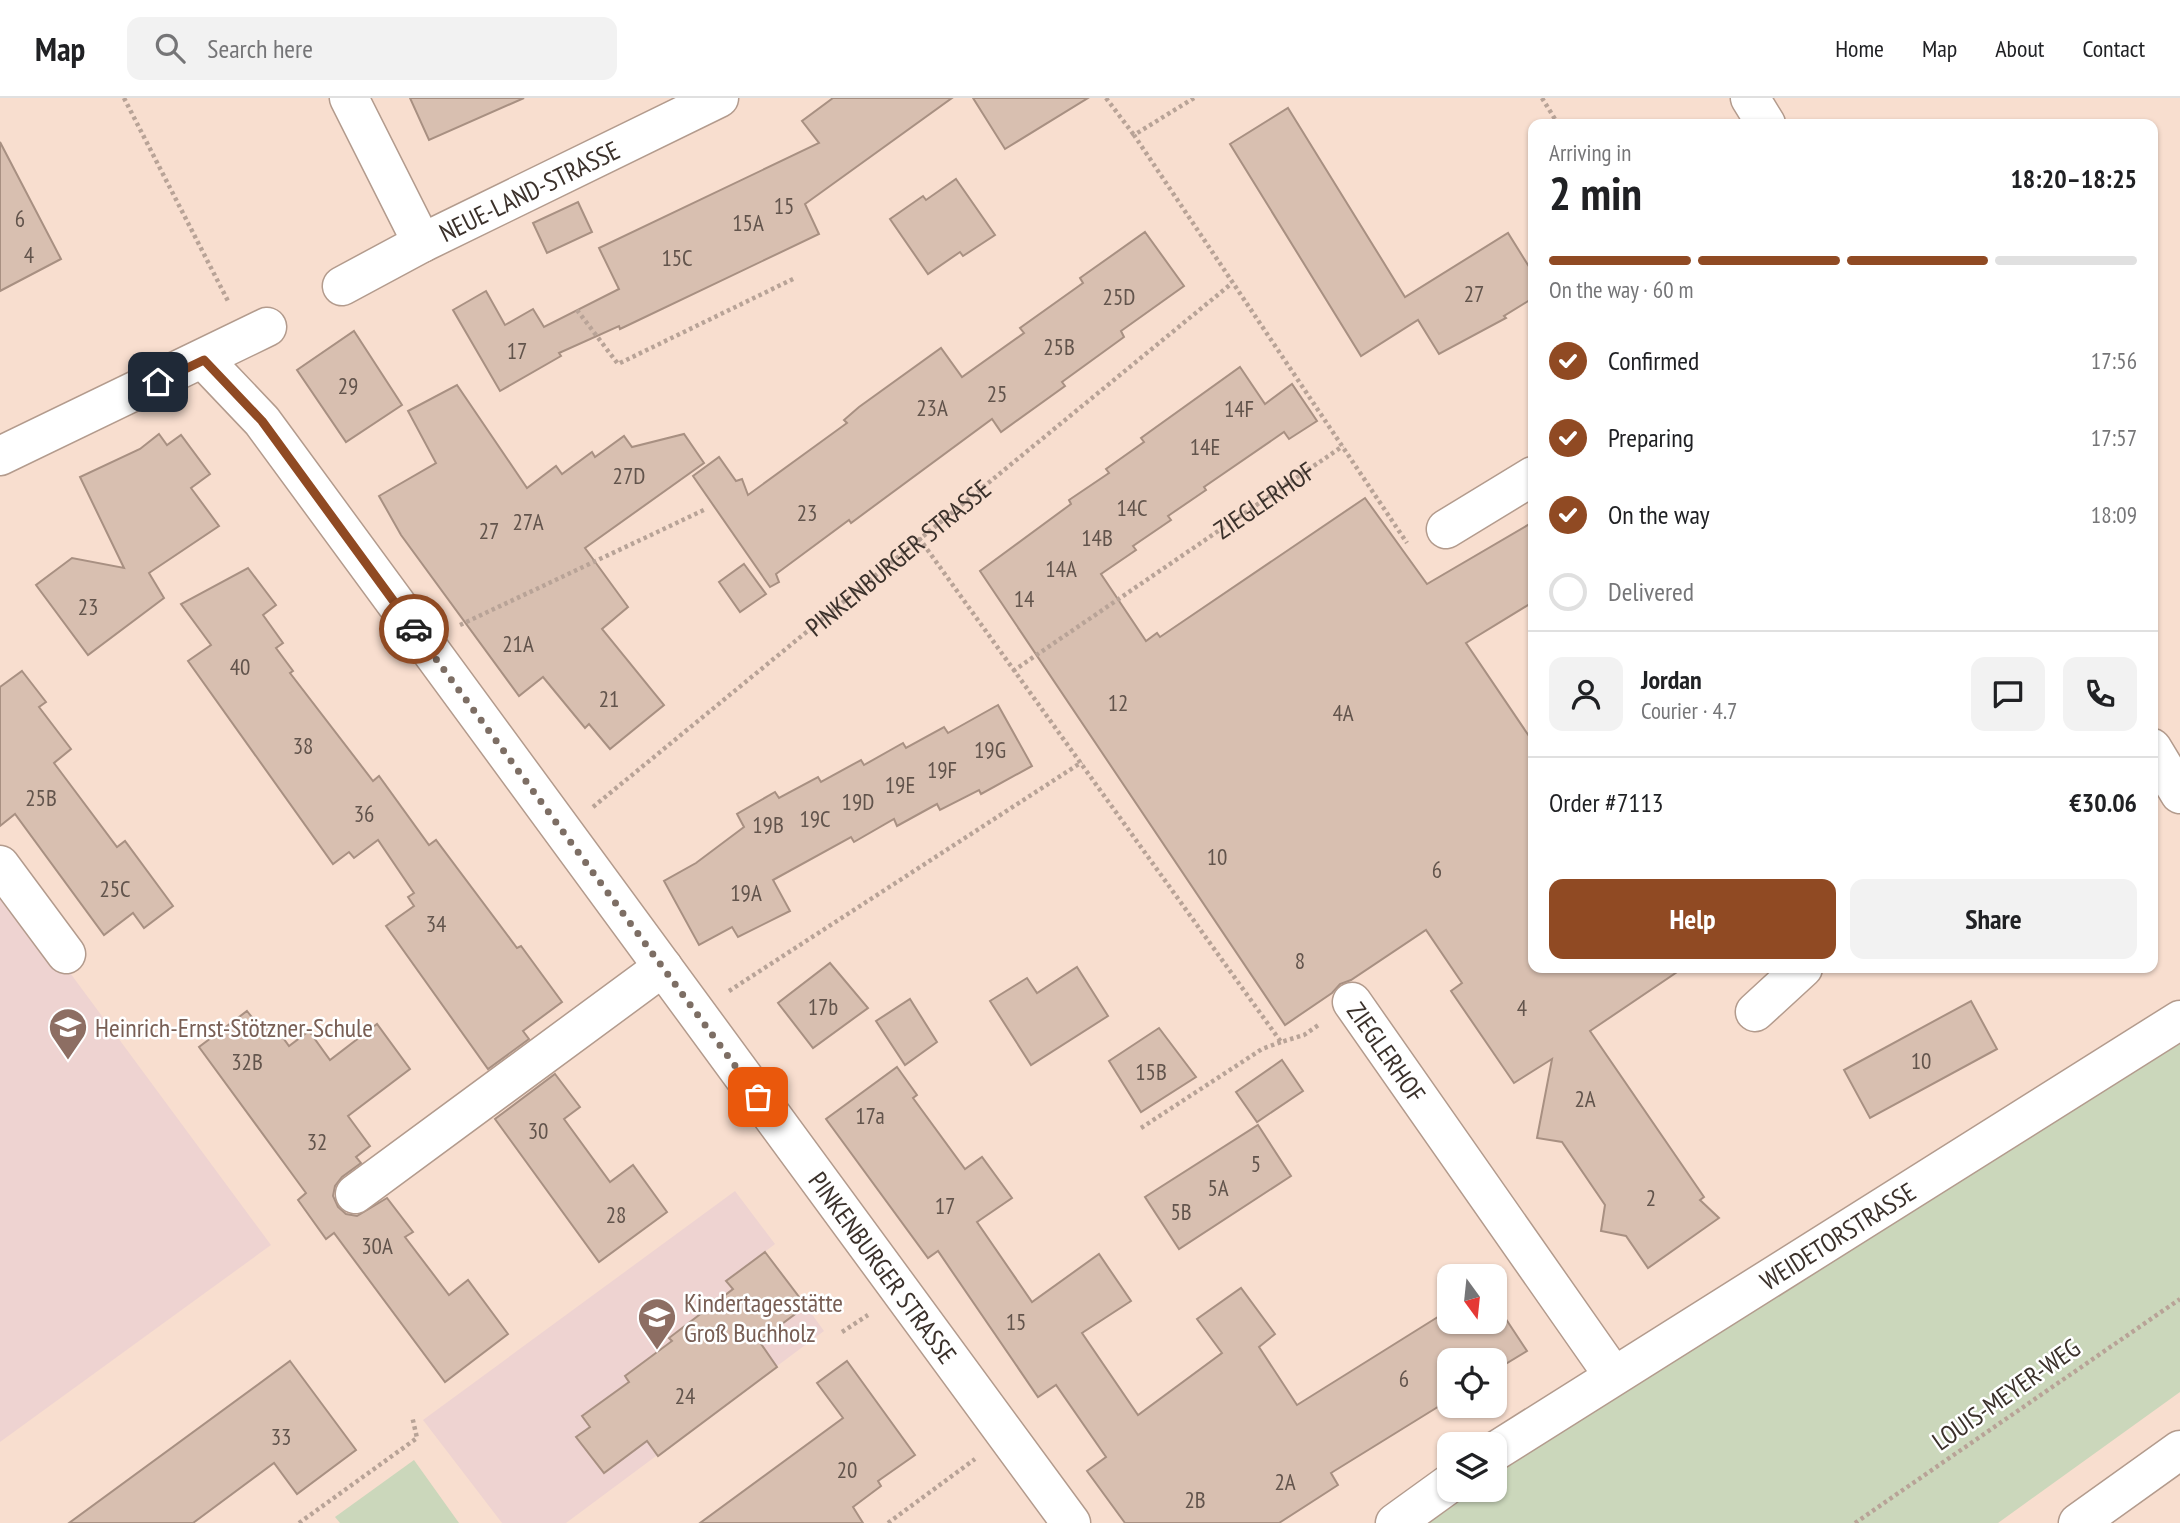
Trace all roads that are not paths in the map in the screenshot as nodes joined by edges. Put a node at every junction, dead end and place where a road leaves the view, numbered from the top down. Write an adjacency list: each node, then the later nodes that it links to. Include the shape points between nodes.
1 (349, 98): 5 (main road)
2 (719, 98): 5 (main road, NEUE-LAND-STRASSE)
3 (1750, 98): 4 (main road)
4 (1763, 119)
5 (422, 243): 6 (main road, NEUE-LAND-STRASSE)
6 (342, 286)
7 (256, 331): 8 (main road)
8 (204, 360): 9 (main road); 16 (main road, PINKENBURGER STRASSE, via 262,421)
9 (0, 456)
10 (1528, 479): 11 (main road)
11 (1446, 529)
12 (2158, 758): 13 (main road)
13 (2180, 794)
14 (0, 865): 15 (main road)
15 (66, 954)
16 (663, 967): 21 (main road); 26 (main road, PINKENBURGER STRASSE)
17 (1797, 973): 19 (main road)
18 (1352, 1002): 22 (main road, ZIEGLERHOF)
19 (1755, 1012)
20 (2180, 1020): 22 (main road, WEIDETORSTRASSE)
21 (355, 1194)
22 (1613, 1375): 23 (main road, WEIDETORSTRASSE)
23 (1507, 1444)
24 (2180, 1450): 28 (main road)
25 (1437, 1493): 27 (main road)
26 (1071, 1523)
27 (1395, 1523)
28 (2078, 1523)

